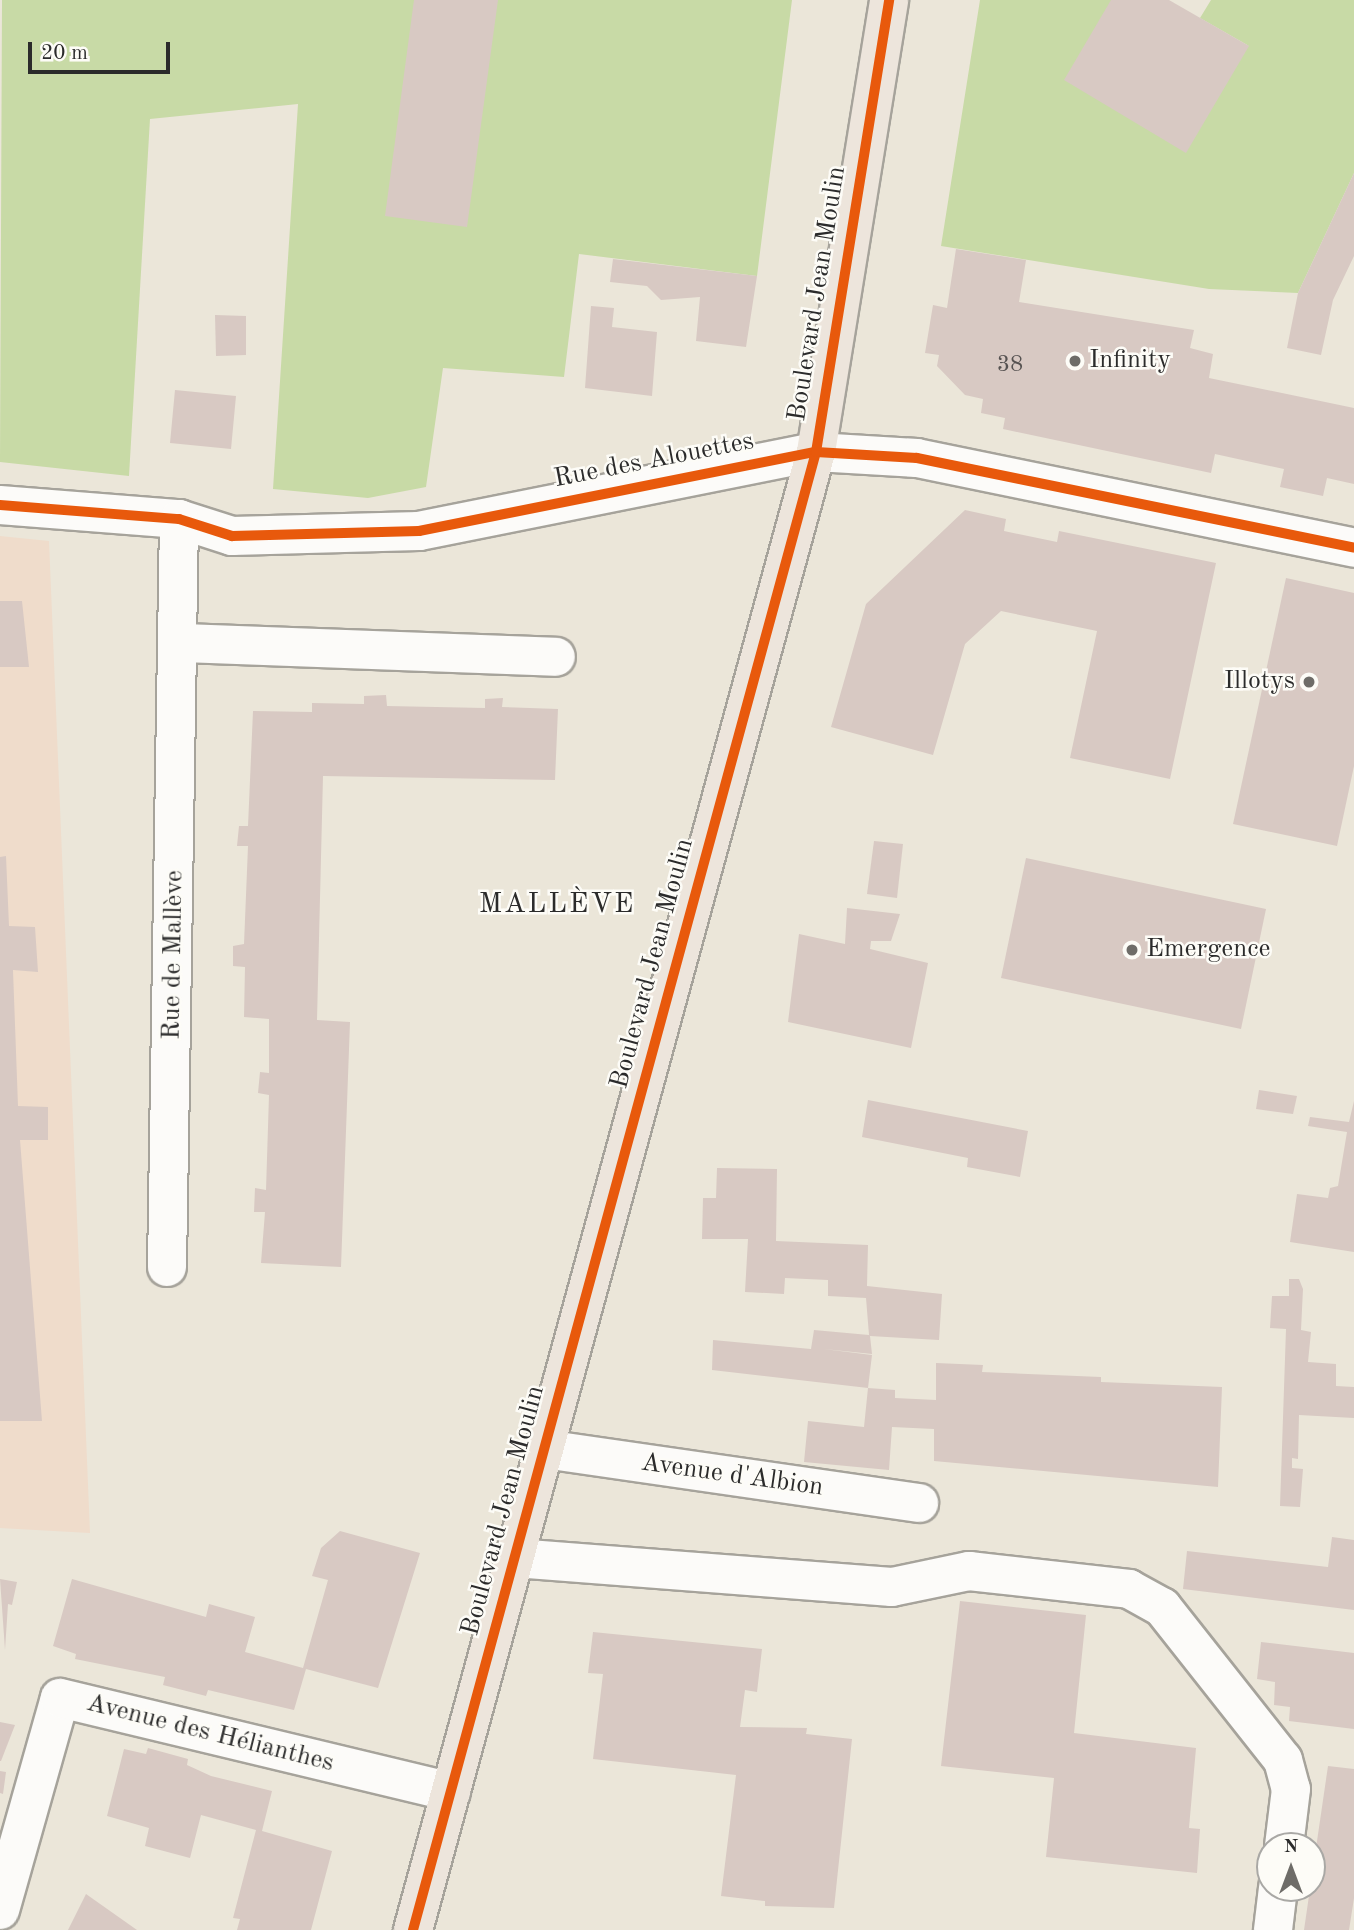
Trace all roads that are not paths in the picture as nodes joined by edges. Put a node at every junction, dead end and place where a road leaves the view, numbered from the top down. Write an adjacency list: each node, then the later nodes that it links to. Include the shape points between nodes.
1 (889, 0): 2 (main road, Boulevard Jean Moulin)
2 (816, 452): 4 (street, Rue des Alouettes, via 419,531 232,536); 5 (street, Rue des Alouettes, via 916,458); 9 (main road, Boulevard Jean Moulin)
3 (0, 505): 4 (street, Rue des Alouettes)
4 (179, 519): 6 (street, Rue de Mallève)
5 (1354, 548)
6 (181, 643): 7 (street); 8 (street, Rue de Mallève)
7 (556, 657)
8 (167, 1267)
9 (544, 1449): 10 (street, Avenue d'Albion); 11 (main road, Boulevard Jean Moulin)
10 (919, 1503)
11 (515, 1558): 12 (main road, Boulevard Jean Moulin); 13 (street, via 892,1587 969,1571 1129,1589 1162,1607 1283,1760 1291,1789)
12 (451, 1792): 15 (street, Avenue des Hélianthes, via 60,1698); 16 (main road, Boulevard Jean Moulin)
13 (1286, 1832)
14 (1276, 1902): 17 (street)
15 (0, 1910)
16 (413, 1930)
17 (1273, 1930)

